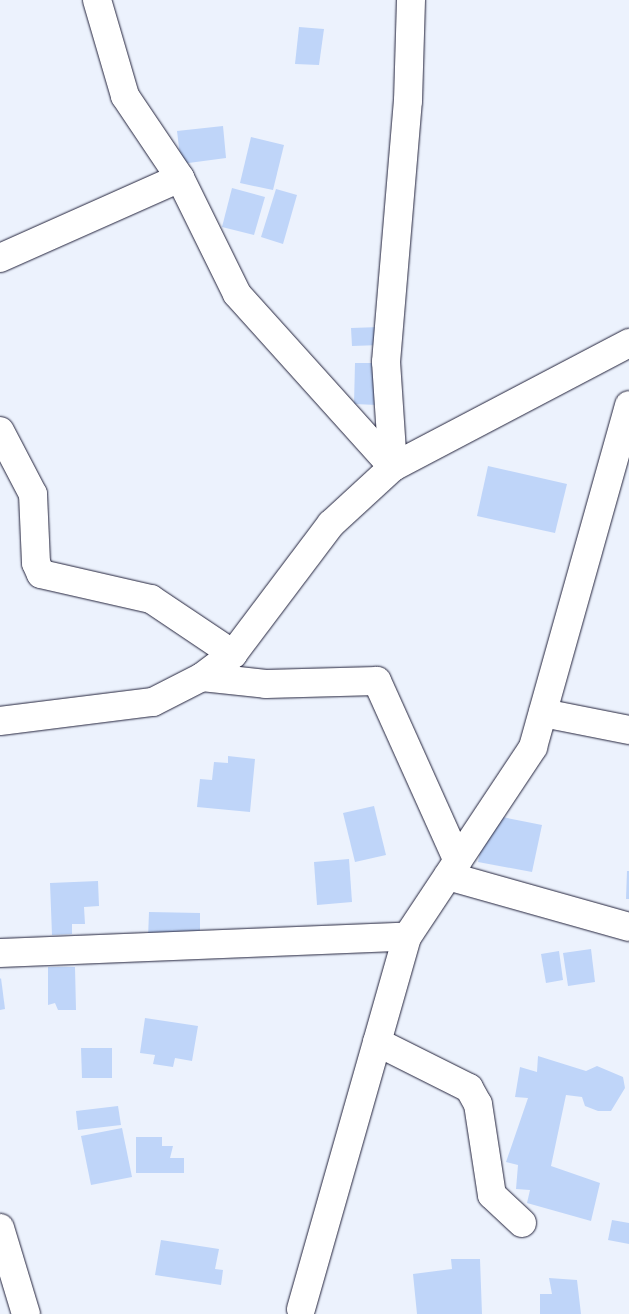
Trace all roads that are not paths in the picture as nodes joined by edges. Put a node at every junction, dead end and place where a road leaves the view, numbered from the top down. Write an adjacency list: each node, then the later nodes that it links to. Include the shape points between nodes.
1 (96, 0): 3 (street, via 126,96)
2 (411, 0): 8 (street, via 408,101 386,362)
3 (180, 178): 4 (street); 8 (street, via 237,294)
4 (0, 258)
5 (629, 343): 8 (street)
6 (629, 406): 11 (street)
7 (0, 431): 9 (street, via 33,494 36,563 41,574 151,599)
8 (393, 467): 9 (street, via 331,524)
9 (233, 654): 10 (street)
10 (202, 677): 12 (street, via 152,702); 14 (street, via 266,684 377,681)
11 (542, 712): 13 (street); 14 (street, via 533,747)
12 (0, 721)
13 (629, 730)
14 (453, 868): 15 (street); 16 (street)
15 (629, 927)
16 (407, 937): 17 (street); 18 (street)
17 (0, 952)
18 (377, 1042): 19 (street, via 469,1088 478,1104 492,1195); 21 (street)
19 (522, 1224)
20 (0, 1228): 22 (street)
21 (301, 1309)
22 (26, 1314)

